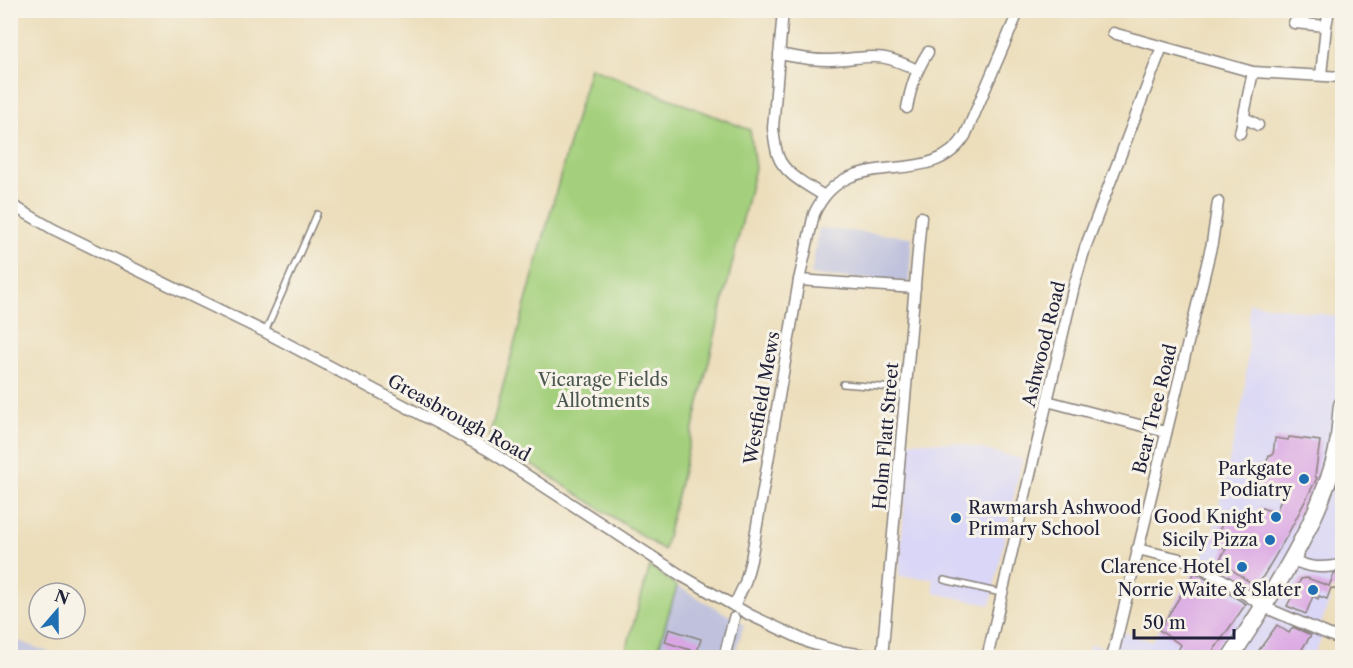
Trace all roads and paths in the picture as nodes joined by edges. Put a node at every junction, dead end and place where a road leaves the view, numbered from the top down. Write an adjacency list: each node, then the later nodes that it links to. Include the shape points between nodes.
1 (783, 10): 11 (street)
2 (794, 10): 5 (street)
3 (1019, 10): 20 (street, via 965,136 953,152 934,162 858,174)
4 (1329, 10): 7 (street)
5 (807, 11)
6 (1294, 22): 7 (street)
7 (1326, 26): 14 (street)
8 (1113, 33): 9 (street)
9 (1162, 47): 13 (street); 30 (street, Ashwood Road, via 1085,248)
10 (928, 52): 12 (street)
11 (779, 54): 12 (street, via 830,60 883,56); 20 (street, via 773,128 778,158 791,173)
12 (917, 70): 16 (street)
13 (1253, 72): 14 (street); 17 (street)
14 (1321, 75): 15 (street)
15 (1342, 77)
16 (907, 108)
17 (1243, 117): 18 (street); 19 (street)
18 (1258, 125)
19 (1240, 133)
20 (824, 196): 25 (street, Westfield Mews, via 814,214)
21 (1218, 202): 32 (street, Bear Tree Road, via 1212,243)
22 (10, 204): 27 (street, Greasbrough Road, via 53,229)
23 (317, 214): 27 (lane)
24 (921, 217): 26 (street, Holm Flatt Street)
25 (799, 280): 26 (street); 38 (street, Westfield Mews, via 751,560)
26 (915, 288): 29 (street, Holm Flatt Street)
27 (265, 332): 38 (street, Greasbrough Road, via 488,450)
28 (843, 384): 29 (lane)
29 (906, 388): 43 (street, Holm Flatt Street)
30 (1047, 401): 32 (street); 37 (street, Ashwood Road)
31 (1342, 405): 34 (main road, via 1337,453 1323,497)
32 (1166, 432): 33 (street, Bear Tree Road)
33 (1137, 549): 39 (street, via 1201,565); 45 (street, Bear Tree Road)
34 (1295, 553): 35 (street, via 1303,566); 39 (main road)
35 (1342, 565)
36 (944, 580): 37 (lane)
37 (1002, 594): 44 (street, Ashwood Road)
38 (734, 606): 43 (street, Greasbrough Road, via 810,643)
39 (1264, 606): 41 (street); 46 (main road)
40 (734, 618): 42 (street)
41 (1342, 640)
42 (724, 657)
43 (884, 657)
44 (987, 657)
45 (1112, 657)
46 (1230, 657)

